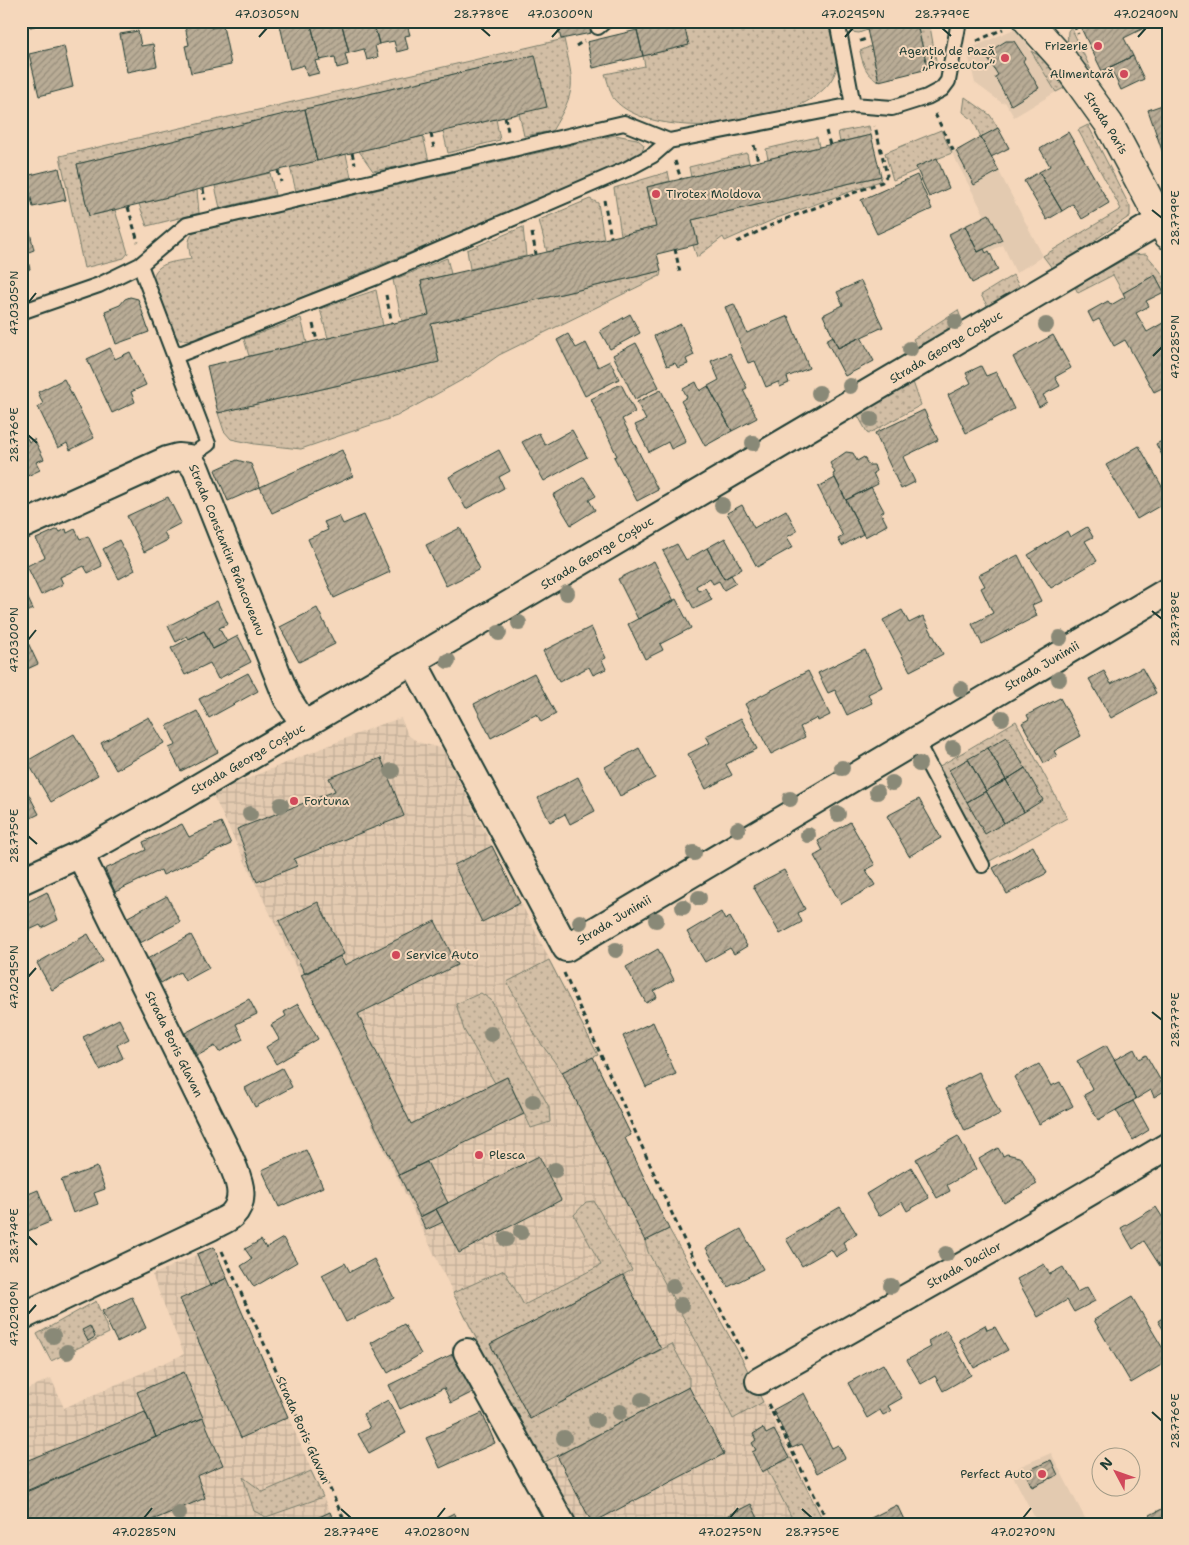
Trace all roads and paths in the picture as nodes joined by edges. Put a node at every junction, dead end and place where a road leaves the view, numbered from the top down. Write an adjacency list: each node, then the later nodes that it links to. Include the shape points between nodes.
1 (54, 21): 5 (path)
2 (837, 21): 9 (lane)
3 (959, 21): 6 (lane)
4 (1016, 25): 6 (path); 14 (street, Strada Paris, via 1068,66 1109,124)
5 (21, 28)
6 (953, 51): 7 (lane, via 948,80 942,89)
7 (926, 97): 8 (lane, via 892,108); 11 (path)
8 (869, 104): 9 (lane); 16 (path, via 888,175 882,182 778,222)
9 (853, 105): 10 (lane)
10 (669, 141): 12 (lane, via 653,155); 18 (lane, via 624,123 187,225)
11 (954, 152)
12 (601, 180): 15 (path); 20 (lane)
13 (128, 206): 18 (path)
14 (1165, 224): 27 (street, Strada George Coșbuc)
15 (610, 237)
16 (737, 242)
17 (675, 249): 19 (path)
18 (143, 262): 21 (lane, via 99,285); 23 (lane)
19 (680, 273)
20 (382, 274): 22 (path); 23 (lane)
21 (21, 312)
22 (392, 324)
23 (176, 356): 24 (lane, via 208,444)
24 (188, 458): 25 (street, Strada Constantin Brâncoveanu, via 167,460); 28 (street, Strada Constantin Brâncoveanu, via 196,469 287,698)
25 (21, 526)
26 (1168, 592): 29 (street, Strada Junimii)
27 (412, 661): 28 (street, Strada George Coșbuc); 33 (street, Strada Junimii)
28 (305, 726): 30 (street, Strada George Coșbuc)
29 (916, 741): 31 (lane); 33 (street, Strada Junimii)
30 (80, 854): 32 (street, Strada George Coșbuc); 35 (street, Strada Boris Glavan, via 240,1183 240,1195 232,1215)
31 (982, 865)
32 (21, 881)
33 (566, 948): 38 (path, via 562,969 683,1238)
34 (1168, 1146): 38 (street, Strada Dacilor)
35 (211, 1227): 36 (street, Strada Boris Glavan); 39 (path, Strada Boris Glavan)
36 (21, 1317)
37 (468, 1352): 40 (street)
38 (759, 1381): 41 (path)
39 (346, 1524)
40 (562, 1524)
41 (829, 1524)

